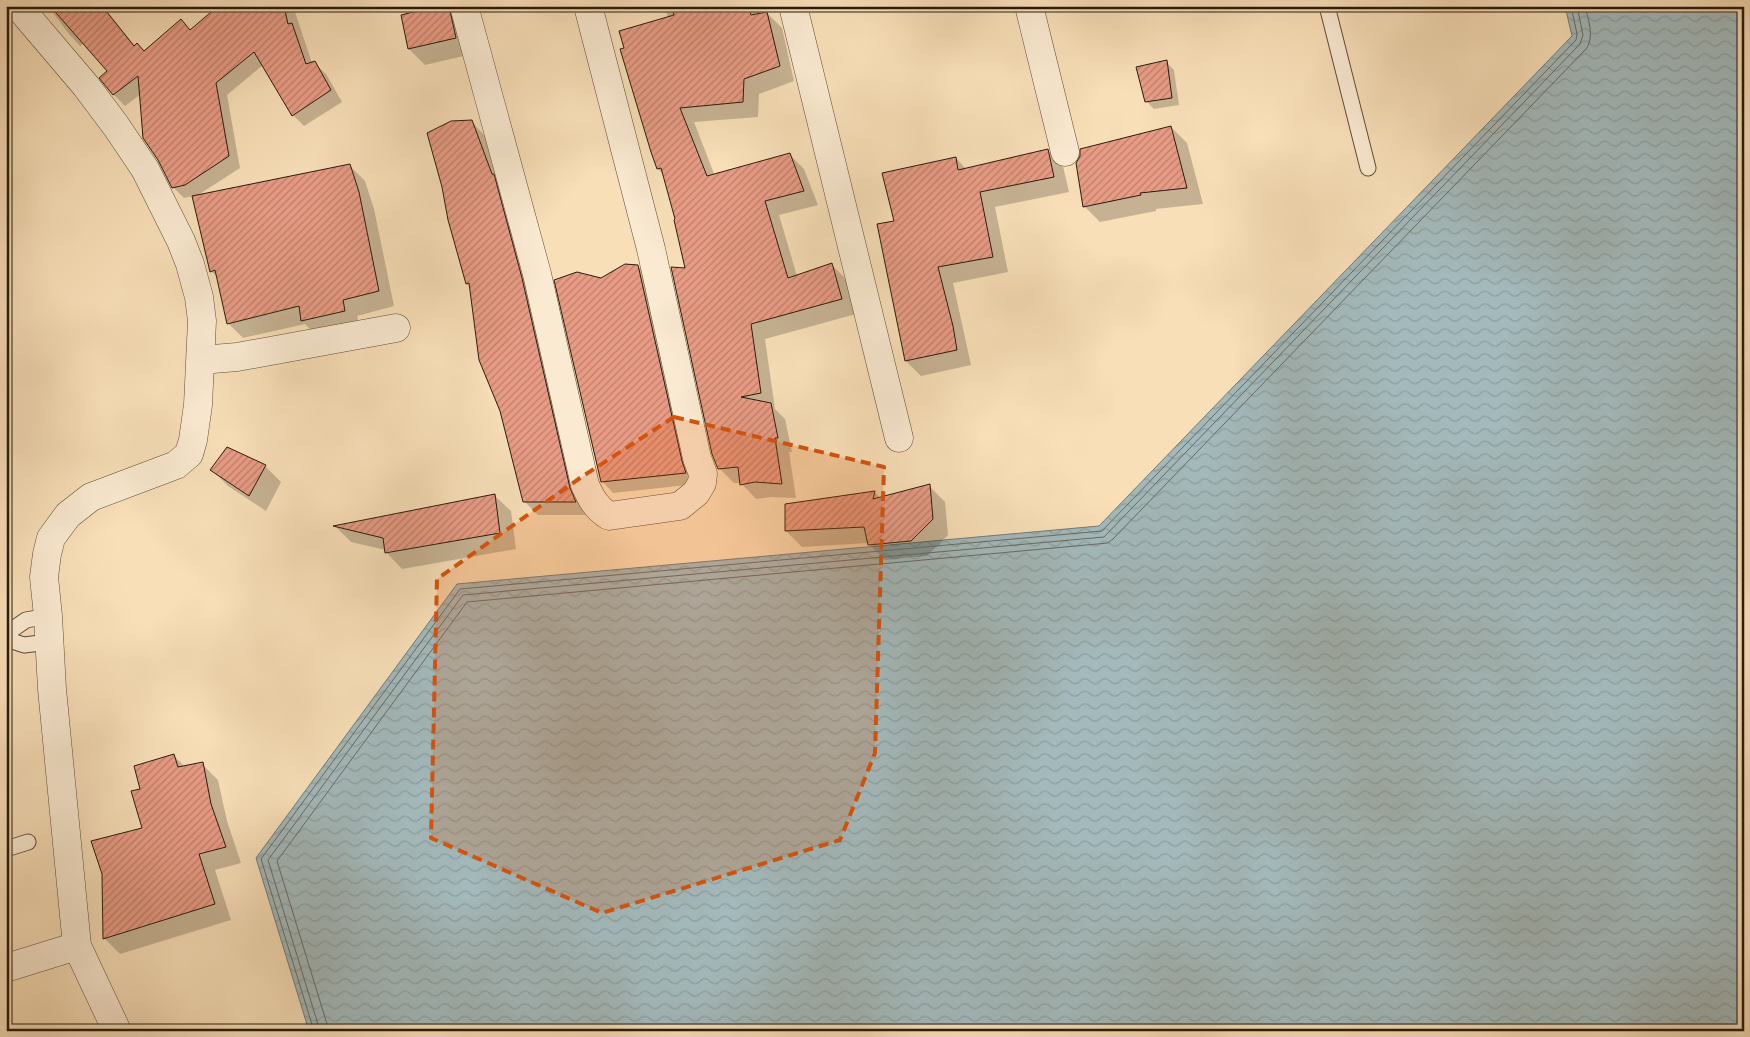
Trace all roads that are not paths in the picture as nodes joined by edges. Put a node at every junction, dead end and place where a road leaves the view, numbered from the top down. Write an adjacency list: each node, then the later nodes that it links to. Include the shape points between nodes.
1 (18, 6): 10 (street, via 86,86 145,169 182,241 190,264 202,321)
2 (464, 6): 3 (street, via 536,274 585,485 594,503 609,516 680,506 696,493 703,474 651,249)
3 (588, 6)
4 (793, 6): 11 (street)
5 (1029, 6): 7 (street)
6 (1327, 6): 8 (lane)
7 (1066, 152)
8 (1368, 168)
9 (396, 328): 10 (street, via 237,357)
10 (201, 360): 12 (street, via 194,440 189,454 176,464 91,497 68,515 51,538 44,577)
11 (899, 438)
12 (49, 629): 13 (lane, via 26,620); 14 (lane, via 24,645); 17 (street)
13 (6, 634)
14 (6, 639)
15 (28, 842): 16 (lane)
16 (6, 849)
17 (78, 946): 18 (street); 19 (street)
18 (6, 968)
19 (116, 1031)

